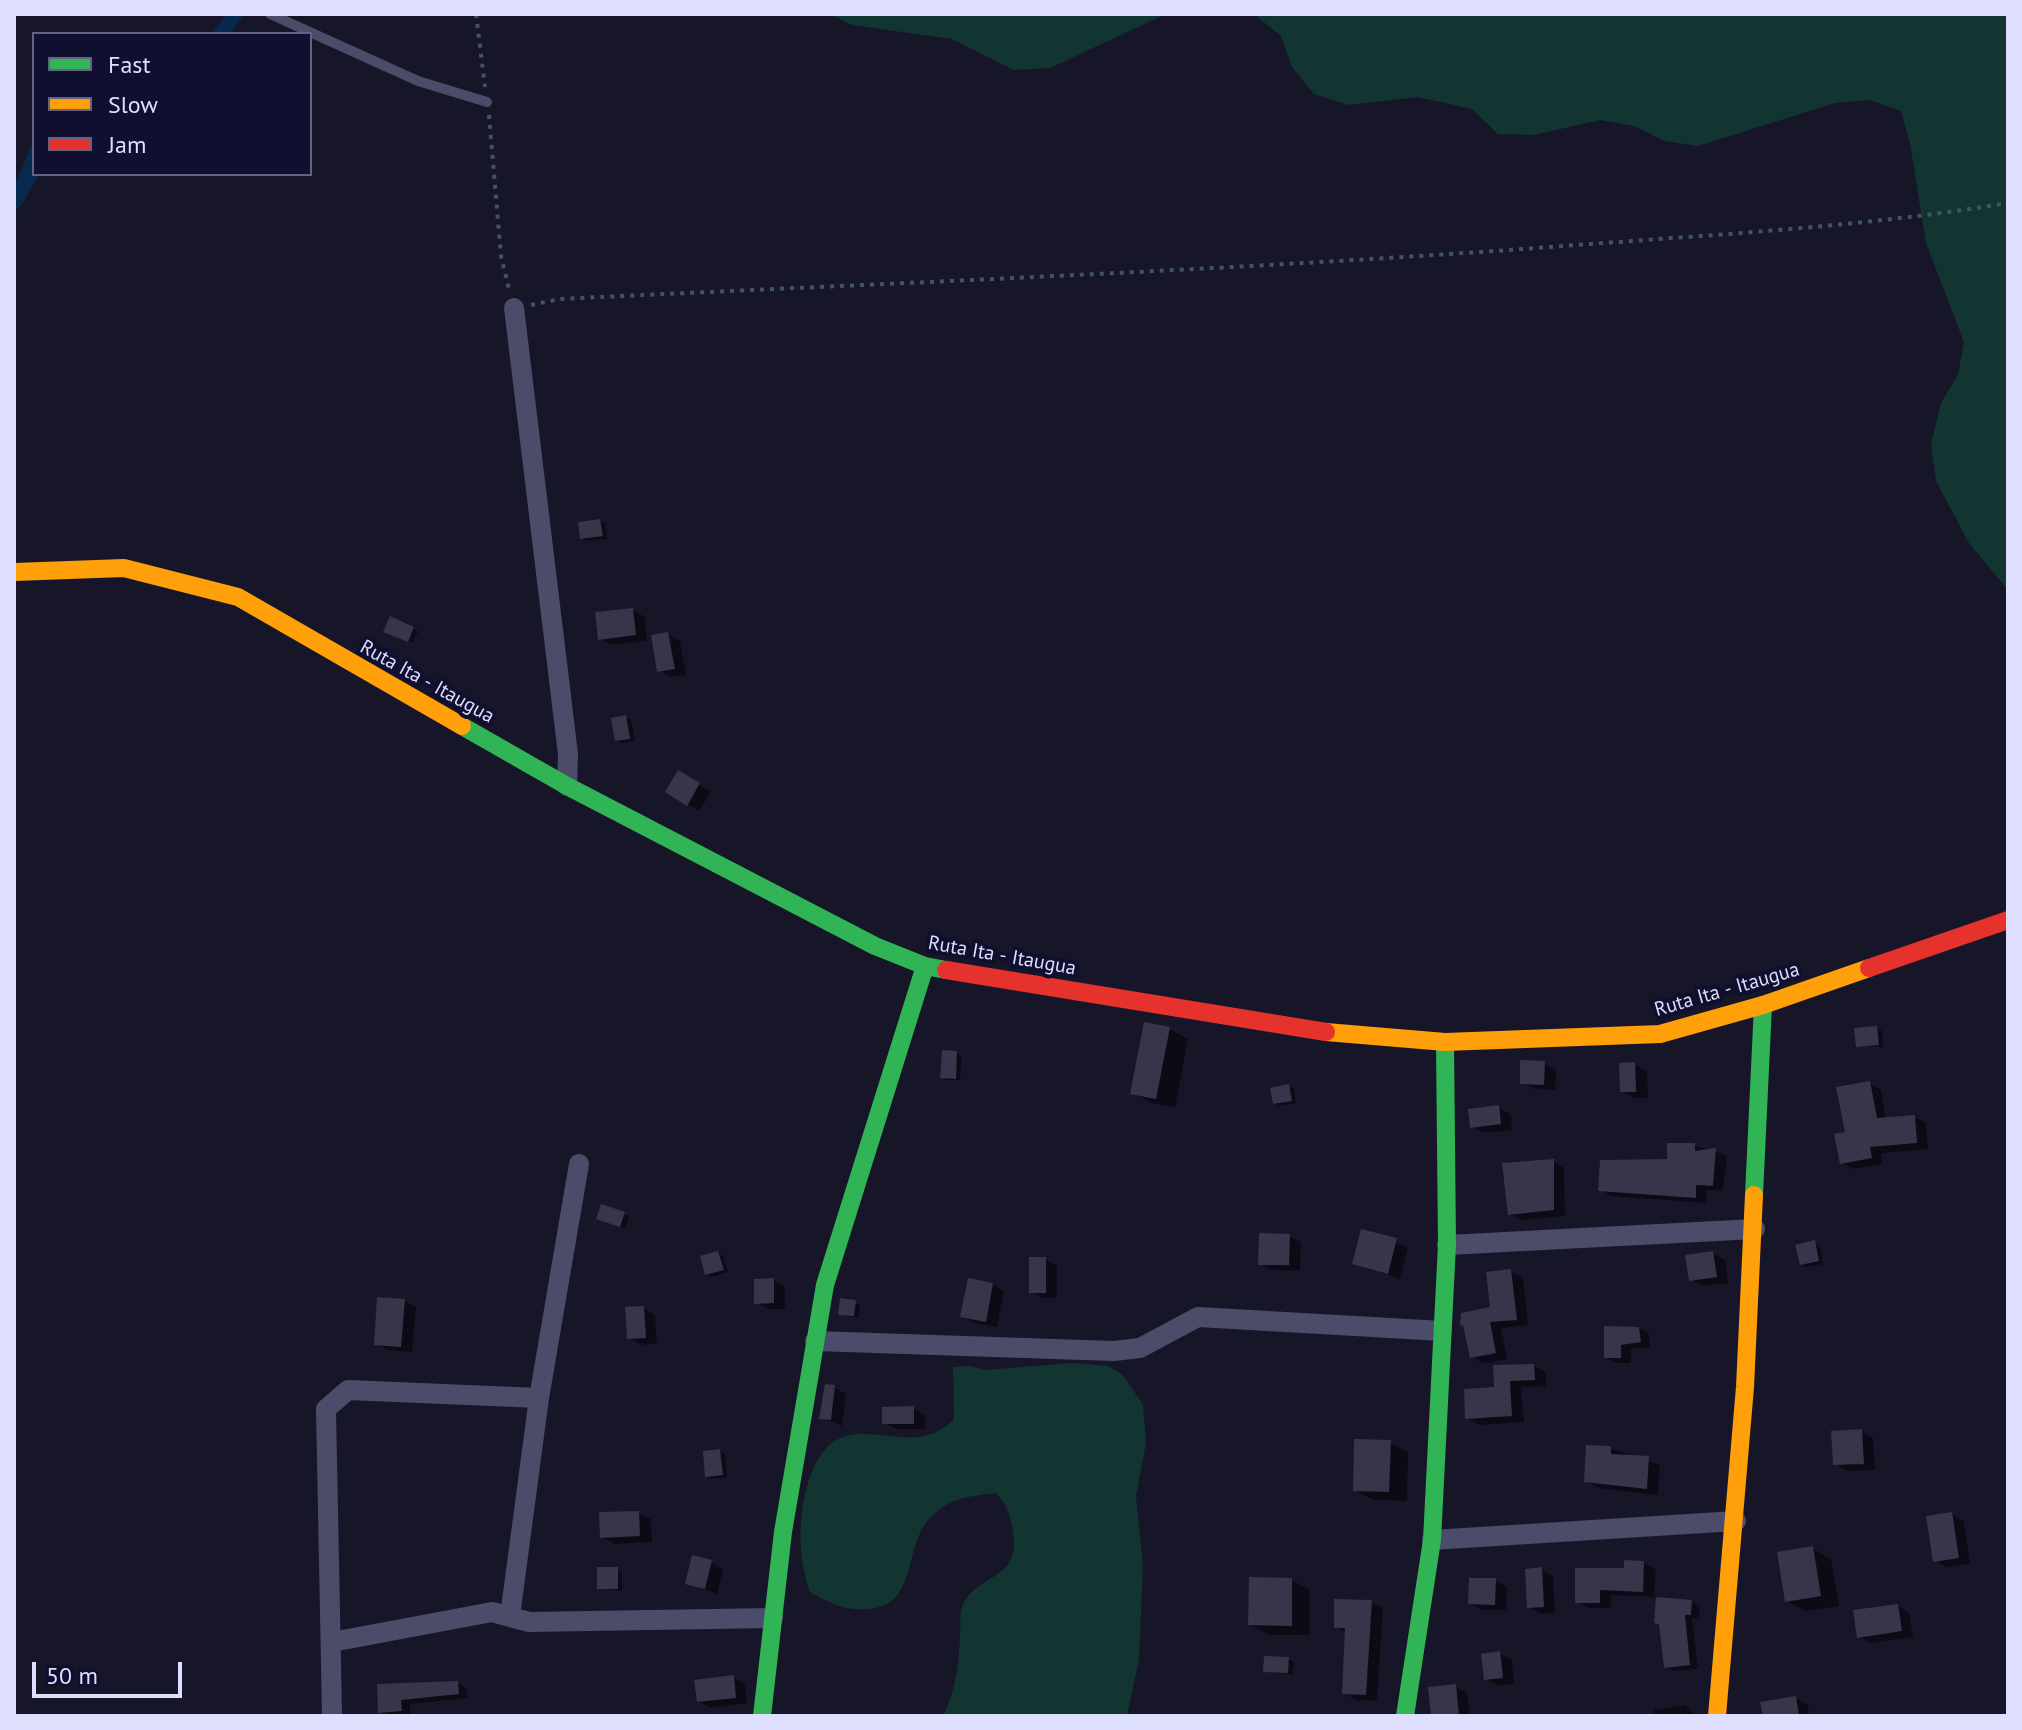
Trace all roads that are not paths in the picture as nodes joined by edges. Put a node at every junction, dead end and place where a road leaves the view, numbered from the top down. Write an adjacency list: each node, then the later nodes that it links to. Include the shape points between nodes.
1 (270, 14): 2 (lane)
2 (310, 32)
3 (312, 33): 4 (lane, via 418,81)
4 (487, 102)
5 (514, 308): 7 (street, via 568,754)
6 (14, 572): 7 (street, Ruta Ita - Itaugua, via 124,568 238,597)
7 (567, 786): 9 (street, Ruta Ita - Itaugua, via 875,946)
8 (2008, 920): 10 (street, Ruta Ita - Itaugua)
9 (925, 966): 11 (street, Ruta Ita - Itaugua, via 1354,1037); 16 (street, via 825,1285)
10 (1763, 1005): 11 (street, Ruta Ita - Itaugua, via 1660,1034); 13 (street)
11 (1445, 1042): 14 (street)
12 (579, 1164): 17 (street)
13 (1755, 1229): 14 (street); 18 (street)
14 (1447, 1245): 15 (street)
15 (1442, 1331): 16 (street, via 1198,1317 1140,1348 1114,1351); 19 (street)
16 (815, 1341): 21 (street)
17 (539, 1398): 20 (street); 22 (street, via 348,1390 326,1409)
18 (1736, 1521): 19 (street); 26 (street)
19 (1432, 1540): 25 (street)
20 (510, 1616): 21 (street, via 529,1622); 22 (street, via 492,1612)
21 (773, 1618): 24 (street)
22 (332, 1642): 23 (street)
23 (332, 1716)
24 (762, 1716)
25 (1405, 1716)
26 (1717, 1716)

